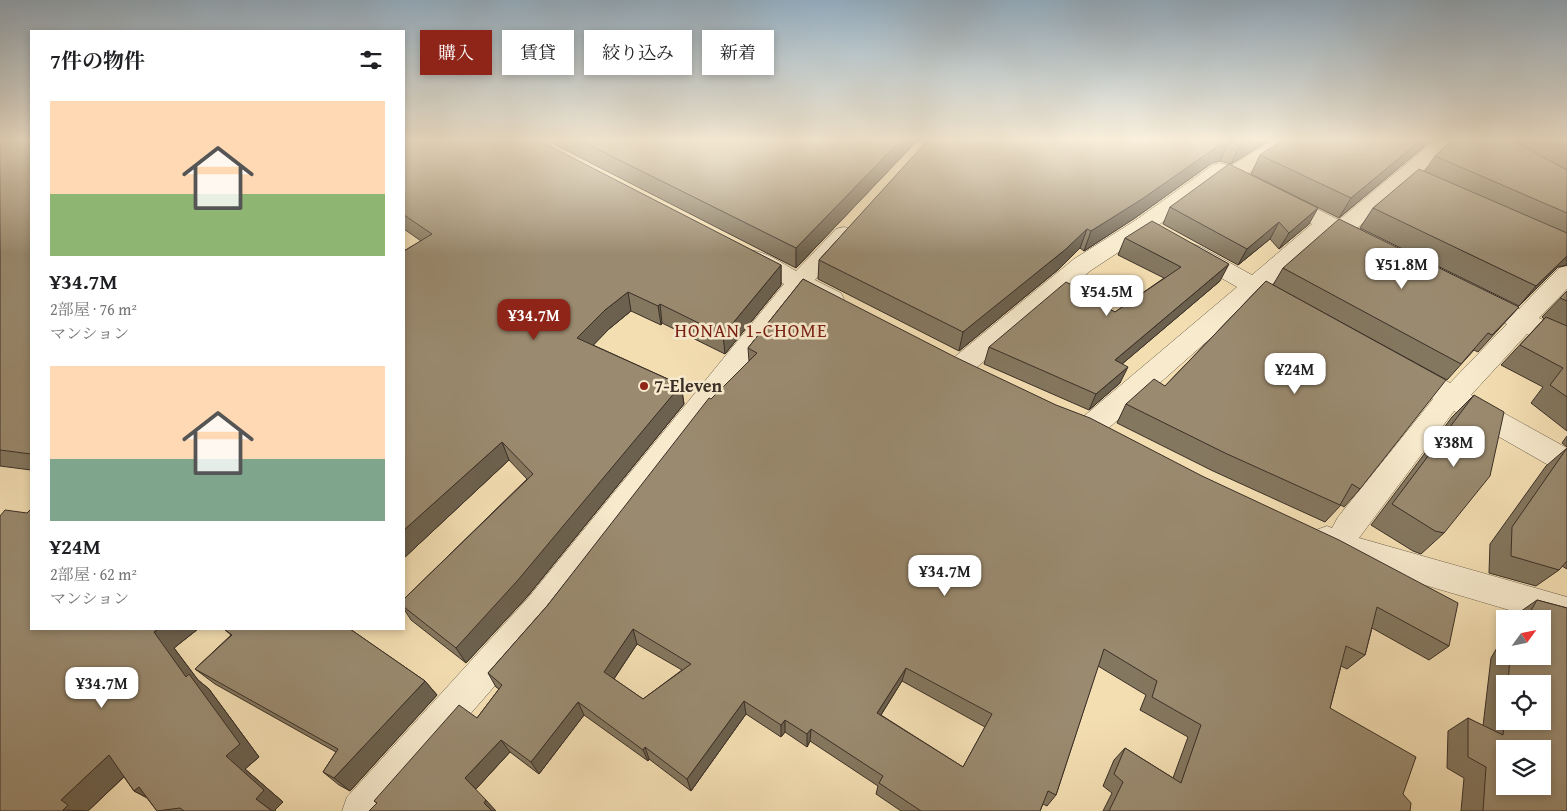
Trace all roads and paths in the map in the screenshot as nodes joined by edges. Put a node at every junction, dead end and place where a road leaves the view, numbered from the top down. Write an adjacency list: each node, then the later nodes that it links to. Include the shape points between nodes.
1 (1208, 178): 5 (street)
2 (1238, 178): 6 (street)
3 (1416, 178): 6 (street)
4 (860, 217): 10 (street)
5 (1144, 225): 11 (street); 19 (street, via 1082,265)
6 (1334, 226): 8 (street); 11 (street)
7 (723, 243): 10 (street)
8 (1385, 251)
9 (1567, 274): 15 (street)
10 (799, 282): 13 (street); 27 (street, via 540,609)
11 (1254, 286): 14 (street); 22 (street, via 1080,420)
12 (1463, 291): 15 (street)
13 (850, 308)
14 (1313, 320)
15 (1524, 321): 16 (street); 21 (street, via 1458,392)
16 (1567, 343)
17 (935, 353): 19 (street)
18 (1390, 363): 21 (street)
19 (961, 366): 20 (street)
20 (988, 379)
21 (1450, 396): 23 (street); 25 (street, via 1349,526)
22 (1118, 438)
23 (1567, 462)
24 (1306, 530): 25 (street)
25 (1340, 546): 26 (street)
26 (1567, 612)
27 (361, 811)

